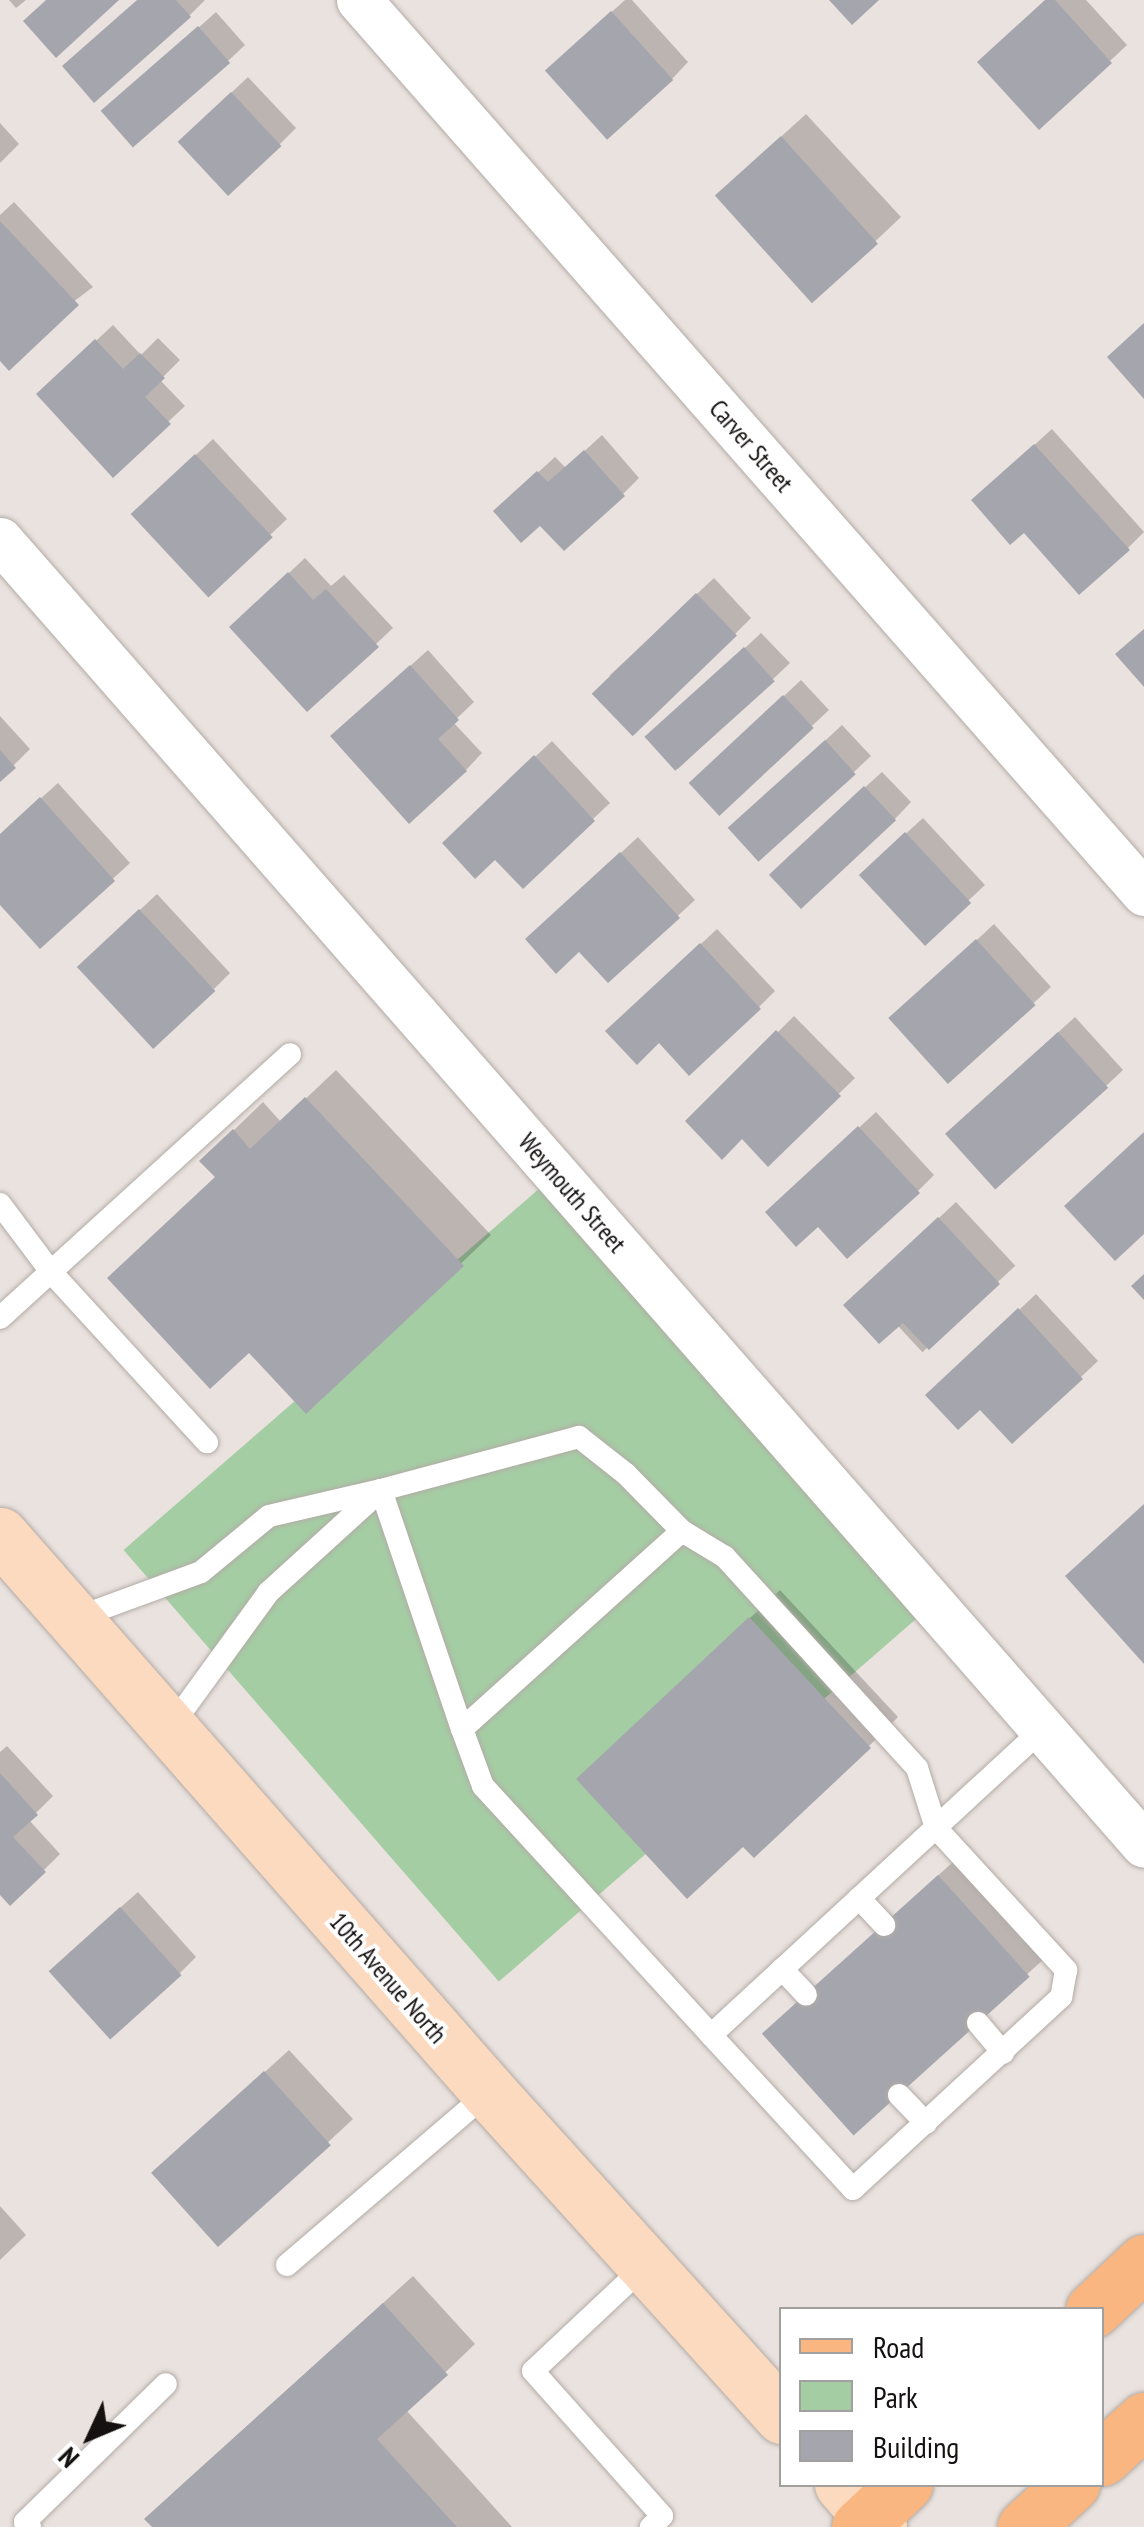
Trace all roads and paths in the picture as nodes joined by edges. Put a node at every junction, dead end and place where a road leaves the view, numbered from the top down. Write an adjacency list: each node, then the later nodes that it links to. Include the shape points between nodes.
1 (359, 0): 3 (street, Carver Street)
2 (0, 540): 15 (street, Weymouth Street)
3 (1144, 893)
4 (290, 1054): 6 (lane)
5 (0, 1204): 6 (lane)
6 (51, 1272): 7 (lane); 8 (lane)
7 (0, 1318)
8 (207, 1442)
9 (381, 1490): 10 (lane, via 579,1438); 12 (lane, via 269,1516 201,1572); 13 (lane, via 268,1592); 14 (lane)
10 (682, 1530): 14 (lane); 16 (lane, via 724,1557 917,1768)
11 (0, 1535): 12 (street, 10th Avenue North)
12 (73, 1618): 13 (street, 10th Avenue North)
13 (170, 1728): 25 (street, 10th Avenue North)
14 (462, 1729): 23 (lane, via 482,1786)
15 (1042, 1730): 16 (lane); 17 (street, Weymouth Street)
16 (936, 1828): 18 (lane); 24 (lane, via 1066,1970 1061,1997)
17 (1144, 1846)
18 (859, 1898): 19 (lane); 20 (lane)
19 (884, 1925)
20 (782, 1968): 21 (lane); 23 (lane)
21 (806, 1995)
22 (978, 2023): 24 (lane)
23 (711, 2035): 27 (lane, via 852,2189)
24 (1003, 2053): 27 (lane)
25 (489, 2092): 29 (street, 10th Avenue North); 30 (lane)
26 (900, 2095): 27 (lane)
27 (926, 2123)
28 (1144, 2262): 31 (main road)
29 (647, 2264): 33 (street, 10th Avenue North); 38 (lane, via 533,2371 662,2516)
30 (287, 2266)
31 (1097, 2307)
32 (166, 2384): 37 (lane, via 25,2522)
33 (779, 2413)
34 (1144, 2420): 35 (main road)
35 (1104, 2456)
36 (1069, 2487): 39 (main road)
37 (30, 2527)
38 (651, 2527)
39 (1025, 2527)

